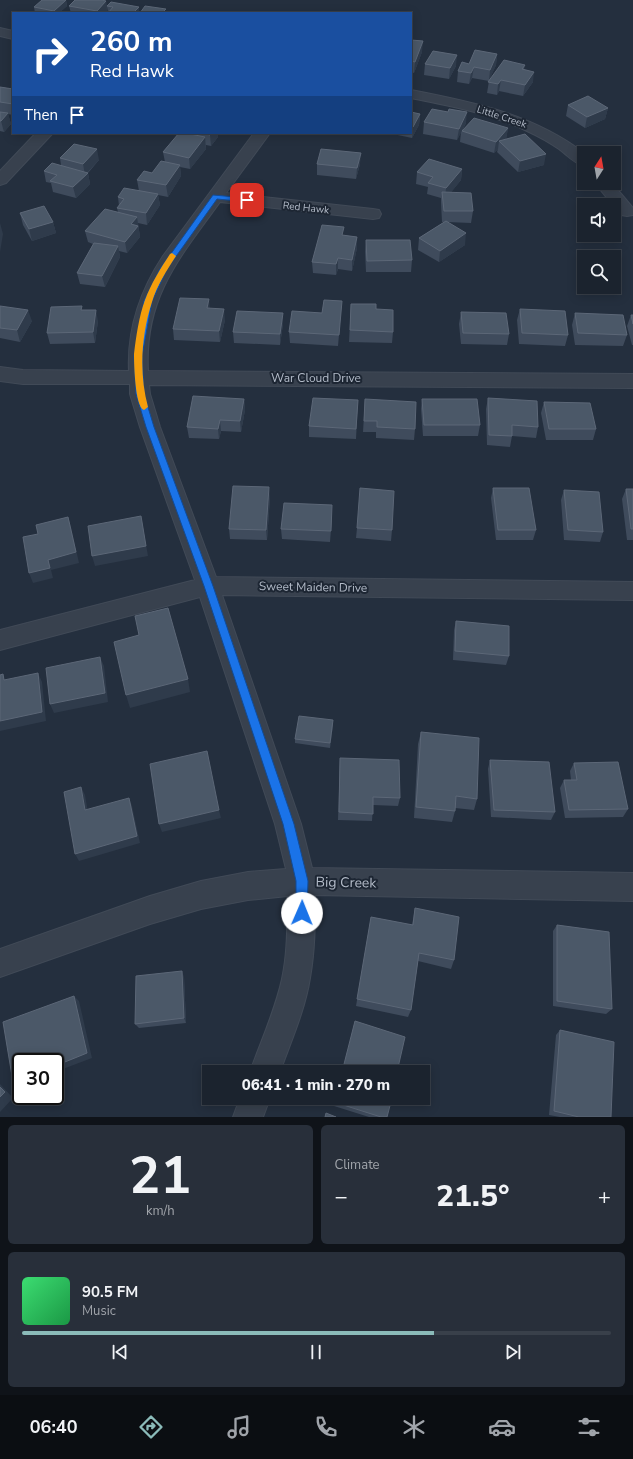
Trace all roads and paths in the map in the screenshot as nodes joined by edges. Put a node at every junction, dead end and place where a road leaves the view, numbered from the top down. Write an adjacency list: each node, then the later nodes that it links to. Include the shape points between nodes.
1 (0, 32): 2 (street)
2 (12, 34)
3 (412, 94): 6 (street, Little Creek, via 481,108 514,118 546,133)
4 (44, 134): 7 (street)
5 (261, 134): 9 (street)
6 (577, 155)
7 (0, 180)
8 (609, 190): 10 (street)
9 (215, 197): 11 (street, Red Hawk); 13 (street, via 169,260 148,301 138,356)
10 (627, 211)
11 (373, 214)
12 (0, 374): 13 (street, War Cloud Drive, via 23,377)
13 (139, 377): 14 (street, War Cloud Drive); 15 (street, via 140,394 150,427)
14 (633, 381)
15 (208, 586): 16 (street, Sweet Maiden Drive); 17 (street, Sweet Maiden Drive); 18 (street, via 288,824)
16 (633, 591)
17 (0, 640)
18 (302, 881): 19 (street, Big Creek); 20 (street, Big Creek, via 248,886 201,895 150,910); 21 (street, via 301,945 296,980)
19 (633, 886)
20 (0, 963)
21 (268, 1065)
22 (252, 1105): 23 (street)
23 (248, 1117)

